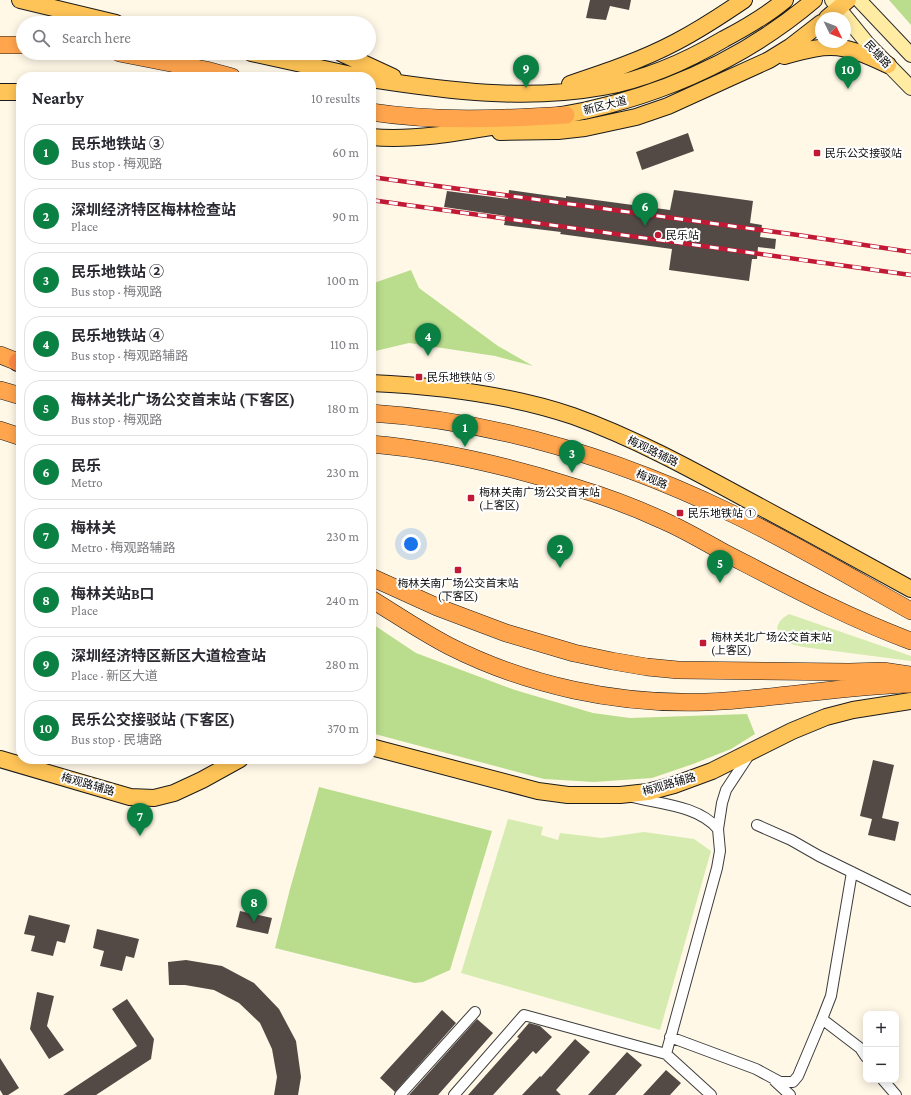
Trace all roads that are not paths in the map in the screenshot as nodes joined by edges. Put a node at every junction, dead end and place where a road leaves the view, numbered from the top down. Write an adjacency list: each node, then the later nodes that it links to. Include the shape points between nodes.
1 (20, 0): 7 (main road)
2 (744, 0): 24 (main road, via 676,42 634,62 563,86)
3 (814, 0): 26 (main road, 新区大道, via 759,41 674,84 600,108)
4 (859, 0): 11 (main road, 民塘路)
5 (782, 2): 24 (main road, 新区大道, via 710,48 636,79 603,87)
6 (836, 7): 16 (main road, 民塘路)
7 (87, 16)
8 (815, 28): 15 (main road)
9 (0, 45): 10 (highway)
10 (16, 45)
11 (911, 55)
12 (155, 60): 17 (highway)
13 (283, 60): 18 (main road)
14 (356, 60): 20 (main road)
15 (769, 60): 16 (main road, via 831,46 861,52); 27 (main road, via 668,106 611,123 558,131)
16 (888, 65): 21 (main road, 民塘路)
17 (213, 72)
18 (338, 72)
19 (376, 80): 20 (main road, 新区大道)
20 (411, 85): 24 (main road, 新区大道)
21 (911, 88)
22 (0, 92): 23 (main road)
23 (16, 92)
24 (524, 95)
25 (376, 113): 26 (highway, via 400,117 447,119)
26 (566, 115): 27 (main road, 新区大道)
27 (460, 132): 28 (main road, 新区大道, via 403,137)
28 (376, 136)
29 (0, 356): 30 (highway)
30 (16, 362)
31 (376, 383): 37 (main road, 梅观路辅路, via 484,394 552,410 598,425 715,482)
32 (376, 413): 39 (highway, 梅观路, via 446,420 493,429 607,461 734,514)
33 (0, 430): 34 (highway)
34 (16, 435)
35 (376, 445): 40 (highway, via 470,459 552,480 626,505 662,520 793,588)
36 (376, 578): 41 (highway, via 437,607 506,633 574,653 619,662 678,670 883,671)
37 (911, 589)
38 (376, 602): 42 (highway, via 420,630 480,660 514,674 580,691 639,700 705,702)
39 (911, 611)
40 (911, 641)
41 (911, 675)
42 (911, 684)
43 (911, 701): 45 (main road, 梅观路辅路, via 826,717)
44 (376, 748): 50 (main road, 梅观路辅路, via 538,791 568,795)
45 (753, 751): 50 (main road, 梅观路辅路, via 712,771 674,785 648,792); 52 (street, via 726,790)
46 (0, 759): 47 (main road, 梅观路辅路)
47 (16, 764)
48 (17, 764): 49 (main road, 梅观路辅路, via 130,797 154,798 174,793)
49 (231, 764)
50 (620, 795): 52 (street, via 692,812 712,822)
51 (756, 825): 53 (street)
52 (718, 829): 57 (street, via 720,851 717,868)
53 (852, 872): 54 (street); 56 (street, via 831,996)
54 (911, 901)
55 (475, 1012): 62 (street)
56 (822, 1018): 58 (street); 60 (street, via 798,1076 793,1082 780,1082)
57 (670, 1037): 59 (street); 60 (street, via 756,1069)
58 (863, 1052)
59 (666, 1054): 63 (street, via 524,1015); 64 (street)
60 (772, 1078): 65 (street)
61 (886, 1083): 66 (street)
62 (400, 1095)
63 (454, 1095)
64 (711, 1095)
65 (790, 1095)
66 (896, 1095)

